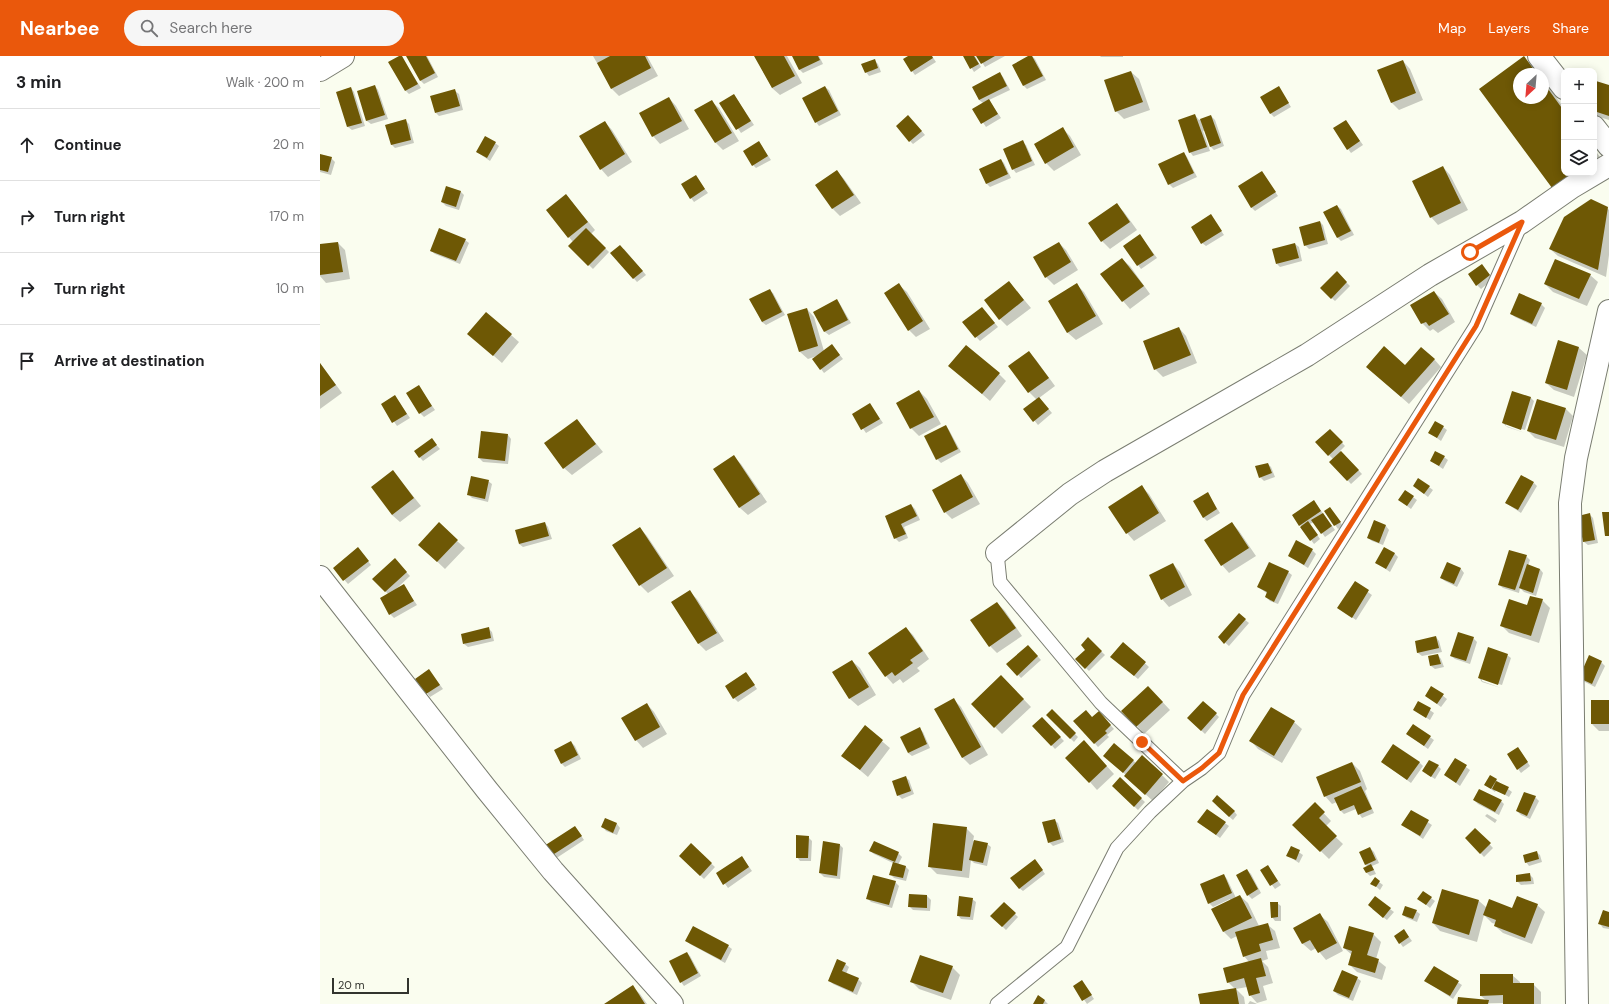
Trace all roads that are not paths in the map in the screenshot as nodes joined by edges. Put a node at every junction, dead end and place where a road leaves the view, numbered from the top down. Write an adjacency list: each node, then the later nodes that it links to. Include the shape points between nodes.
1 (343, 56): 3 (street)
2 (1539, 56): 4 (street)
3 (320, 70)
4 (1561, 84)
5 (1597, 131): 6 (street)
6 (1609, 146)
7 (1609, 165): 8 (street)
8 (1522, 222): 10 (street, via 1430,275 1307,355 1105,471 1070,494); 12 (lane, via 1476,326 1243,695 1219,753)
9 (1609, 311): 15 (street, via 1576,458 1570,503)
10 (997, 553): 12 (lane, via 1000,582 1101,703)
11 (320, 578): 13 (street, via 553,871)
12 (1183, 781): 14 (lane, via 1117,848 1067,947)
13 (672, 1004)
14 (997, 1004)
15 (1577, 1004)

